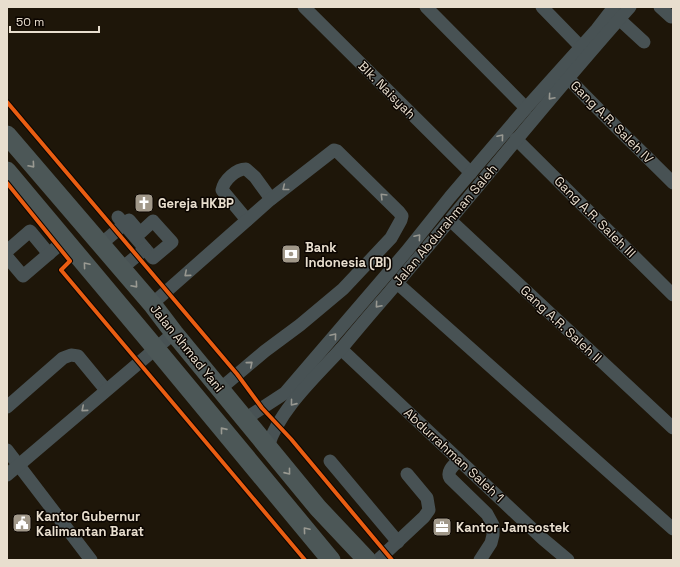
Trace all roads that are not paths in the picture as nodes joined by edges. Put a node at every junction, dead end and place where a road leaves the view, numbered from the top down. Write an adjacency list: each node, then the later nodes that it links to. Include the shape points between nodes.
1 (304, 7): 16 (street, Blk. Naisyah)
2 (426, 7): 12 (street)
3 (542, 7): 10 (street)
4 (630, 7): 6 (street, Jalan Abdurahman Saleh)
5 (660, 7): 7 (street)
6 (617, 13): 8 (street, Jalan Abdurahman Saleh); 9 (street)
7 (671, 17)
8 (600, 32): 10 (street, Jalan Abdurahman Saleh); 11 (street, Jalan Abdurahman Saleh)
9 (644, 42)
10 (580, 46): 12 (street, Jalan Abdurahman Saleh)
11 (568, 78): 14 (street, Jalan Abdurahman Saleh, one-way to 14); 17 (street, Gang A.R. Saleh IV)
12 (526, 108): 16 (street, Jalan Abdurahman Saleh, one-way to 12)
13 (7, 135): 24 (highway, Jalan Ahmad Yani, one-way to 24)
14 (516, 139): 20 (street, Jalan Abdurahman Saleh); 32 (street, Gang A.R. Saleh III)
15 (7, 171): 23 (highway, Jalan Ahmad Yani)
16 (471, 173): 28 (street, Jalan Abdurahman Saleh, one-way to 16)
17 (673, 183)
18 (271, 199): 19 (street); 19 (street, via 246,169 241,169 228,178 222,190); 22 (street, one-way to 18, via 402,216 334,150)
19 (247, 220): 33 (street, one-way to 33)
20 (450, 220): 28 (street, Jalan Abdurahman Saleh); 42 (street, Gang A.R. Saleh II)
21 (121, 221): 24 (street); 25 (street); 25 (street, via 129,220 140,233 153,221 172,242 153,258)
22 (391, 238): 28 (street); 38 (street, one-way to 22, via 343,289)
23 (65, 240): 27 (street); 35 (highway, Jalan Ahmad Yani, one-way to 23)
24 (100, 245): 30 (highway, Jalan Ahmad Yani)
25 (145, 249): 30 (street)
26 (7, 251): 27 (street, via 30,231)
27 (49, 254): 29 (street, via 23,276)
28 (411, 256): 31 (street, Jalan Abdurahman Saleh); 37 (street, Jalan Abdurahman Saleh, one-way to 28)
29 (7, 257)
30 (121, 269): 33 (highway, Jalan Ahmad Yani, one-way to 33)
31 (397, 283): 36 (street, Jalan Abdurahman Saleh, one-way to 36); 50 (street)
32 (673, 295)
33 (152, 304): 34 (highway, Jalan Ahmad Yani)
34 (174, 333): 35 (street); 38 (highway, Jalan Ahmad Yani)
35 (156, 348): 39 (street); 53 (highway, Jalan Ahmad Yani, one-way to 35)
36 (341, 349): 37 (street, Jalan Abdurahman Saleh); 45 (street, Abdurrahman Saleh 1)
37 (324, 357): 41 (street, Jalan Abdurahman Saleh, via 286,393); 43 (street, Jalan Abdurahman Saleh, one-way to 43, via 280,420)
38 (220, 389): 41 (highway, Jalan Ahmad Yani)
39 (106, 390): 40 (street, via 78,356 71,355 63,358); 47 (street, one-way to 47)
40 (7, 407)
41 (245, 419): 43 (highway, Jalan Ahmad Yani)
42 (673, 428)
43 (268, 447): 54 (highway, Jalan Ahmad Yani, one-way to 54, via 318,508)
44 (7, 450): 47 (street)
45 (459, 460): 56 (street, via 450,470 450,478 487,514 493,525 491,543); 57 (street, Abdurrahman Saleh 1)
46 (330, 461): 51 (street)
47 (19, 465): 49 (street); 52 (street)
48 (407, 474): 51 (street, via 427,498 429,510)
49 (7, 475)
50 (673, 529)
51 (398, 542): 55 (street)
52 (91, 560)
53 (330, 560)
54 (367, 560)
55 (378, 560)
56 (480, 560)
57 (568, 560)

